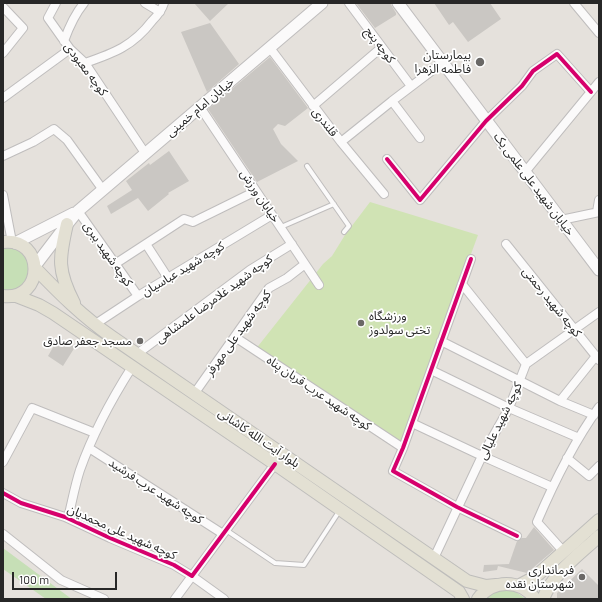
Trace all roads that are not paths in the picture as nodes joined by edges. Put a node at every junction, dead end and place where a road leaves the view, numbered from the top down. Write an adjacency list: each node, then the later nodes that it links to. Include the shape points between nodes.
1 (56, 3): 12 (street, کوچه معبودی, via 48,18)
2 (84, 3): 12 (street, via 69,26)
3 (145, 3): 10 (street)
4 (164, 3): 10 (street)
5 (322, 3): 13 (main road, خیابان امام خمینی)
6 (349, 3): 14 (street, کوچه پنج)
7 (398, 3): 17 (main road, خیابان شهید علی علمی یک)
8 (574, 3): 11 (street)
9 (3, 7): 16 (street, via 23,28)
10 (160, 12): 18 (street, via 143,33 127,46)
11 (599, 33)
12 (64, 41): 15 (street, کوچه معبودی)
13 (270, 48): 24 (street, قلندری); 25 (main road, خیابان امام خمینی)
14 (382, 48): 20 (street, کوچه پنج); 24 (street)
15 (70, 49): 18 (street, کوچه معبودی); 22 (street)
16 (3, 53)
17 (442, 62): 20 (street); 26 (main road, خیابان شهید علی علمی یک)
18 (85, 63): 29 (street, کوچه معبودی)
19 (599, 82): 21 (street)
20 (412, 86): 23 (street)
21 (591, 92): 26 (street, via 557,54 533,71 522,86); 33 (street)
22 (3, 98)
23 (392, 101): 27 (street); 28 (street)
24 (313, 106): 28 (street, قلندری)
25 (200, 107): 29 (main road, خیابان امام خمینی); 35 (street, خیابان ورزش)
26 (486, 121): 31 (street, via 420,200); 33 (main road, خیابان شهید علی علمی یک)
27 (420, 138)
28 (341, 142): 36 (street, قلندری)
29 (146, 154): 34 (main road, خیابان امام خمینی)
30 (3, 156): 34 (street, via 54,130 67,140)
31 (387, 159)
32 (307, 166): 39 (lane)
33 (525, 172): 43 (main road, خیابان شهید علی علمی یک)
34 (103, 190): 40 (main road, خیابان امام خمینی)
35 (256, 191): 42 (street, خیابان ورزش); 48 (street, via 193,222 184,220)
36 (384, 194)
37 (3, 195): 47 (street)
38 (599, 200): 41 (street)
39 (334, 204): 45 (lane); 46 (lane, via 349,226)
40 (78, 211): 44 (main road); 47 (main road); 52 (street, کوچه شهید ببری)
41 (598, 212): 43 (street)
42 (272, 215): 45 (street, خیابان ورزش); 56 (street, کوچه شهید عباسیان)
43 (561, 220): 55 (main road, خیابان شهید علی علمی یک)
44 (67, 224): 54 (main road); 62 (main road, via 60,263 68,293)
45 (281, 227): 49 (street, خیابان ورزش)
46 (344, 232)
47 (10, 242): 54 (main road, بلوار آیت الله کاشانی, via 21,245 30,254)
48 (146, 244): 52 (street); 56 (street)
49 (292, 244): 53 (street, خیابان ورزش); 70 (street, کوچه شهید غلامرضا علمشاهی, via 250,270)
50 (506, 244): 65 (street, کوچه شهید رحمتی)
51 (471, 259): 57 (street)
52 (115, 264): 61 (street, کوچه شهید ببری)
53 (305, 264): 58 (street, خیابان ورزش); 67 (street, کوچه شهید علی مهرفر, via 270,288)
54 (35, 267): 60 (main road, via 32,282); 62 (main road, بلوار آیت الله کاشانی)
55 (599, 270)
56 (168, 278): 61 (street, کوچه شهید عباسیان)
57 (462, 284): 68 (street); 72 (street)
58 (319, 285)
59 (3, 296): 60 (main road)
60 (16, 296): 69 (main road, بلوار آیت الله کاشانی, via 44,308)
61 (138, 296): 64 (street, کوچه شهید عباسیان)
62 (78, 312): 64 (main road, بلوار آیت الله کاشانی)
63 (599, 312): 65 (street)
64 (94, 325): 66 (main road, بلوار آیت الله کاشانی)
65 (575, 330): 71 (street, کوچه شهید رحمتی); 72 (street)
66 (112, 337): 69 (main road); 70 (main road, بلوار آیت الله کاشانی)
67 (235, 337): 76 (street, کوچه شهید علی مهرفر); 85 (street, کوچه شهید عرب قربان پناه)
68 (441, 341): 74 (street); 75 (street)
69 (104, 348): 73 (main road, بلوار آیت الله کاشانی)
70 (137, 354): 76 (main road, بلوار آیت الله کاشانی)
71 (598, 358): 77 (street)
72 (526, 364): 75 (street, کوچه شهید علیالی)
73 (132, 367): 82 (street); 89 (main road, بلوار آیت الله کاشانی)
74 (431, 370): 78 (street); 81 (street)
75 (520, 381): 77 (street); 78 (street, کوچه شهید علیالی)
76 (194, 394): 102 (main road, بلوار آیت الله کاشانی)
77 (560, 401): 80 (street)
78 (509, 408): 83 (street); 86 (street, کوچه شهید علیالی)
79 (599, 408): 80 (street)
80 (594, 415): 83 (street)
81 (412, 423): 85 (street); 86 (street)
82 (94, 433): 84 (street); 88 (street, via 32,408)
83 (579, 438): 87 (street)
84 (89, 448): 95 (street, via 80,471); 97 (street, کوچه شهید عرب فرشید)
85 (402, 448): 93 (street, via 393,471)
86 (482, 456): 91 (street); 93 (street, کوچه شهید علیالی)
87 (567, 458): 90 (street, via 589,476); 91 (street)
88 (3, 462)
89 (275, 464): 94 (main road, بلوار آیت الله کاشانی); 97 (street)
90 (599, 466)
91 (552, 487): 101 (street, via 537,522)
92 (3, 493): 95 (street, کوچه شهید علی محمدیان, via 21,503)
93 (457, 507): 99 (street); 102 (street, کوچه شهید علیالی)
94 (341, 509): 97 (lane, via 304,565 275,563); 106 (main road, بلوار آیت الله کاشانی)
95 (68, 518): 107 (street, کوچه شهید علی محمدیان, via 174,565)
96 (599, 520): 101 (main road)
97 (224, 532): 107 (street)
98 (3, 534): 110 (street, via 61,580)
99 (517, 536)
100 (598, 539): 105 (main road)
101 (564, 552): 103 (main road)
102 (434, 558): 104 (main road, بلوار آیت الله کاشانی)
103 (553, 562): 105 (main road); 109 (main road, via 535,577)
104 (446, 567): 106 (main road, via 444,572); 108 (main road, بلوار آیت الله کاشانی, via 472,583)
105 (562, 570): 116 (main road)
106 (431, 572): 113 (main road, بلوار آیت الله کاشانی, via 459,592)
107 (192, 576): 111 (street); 112 (street, کوچه شهید علی محمدیان)
108 (496, 585): 109 (main road, بلوار آیت الله کاشانی); 114 (main road)
109 (518, 586): 115 (main road)
110 (104, 599)
111 (175, 599)
112 (224, 599)
113 (464, 599)
114 (478, 599)
115 (535, 599)
116 (543, 599)

